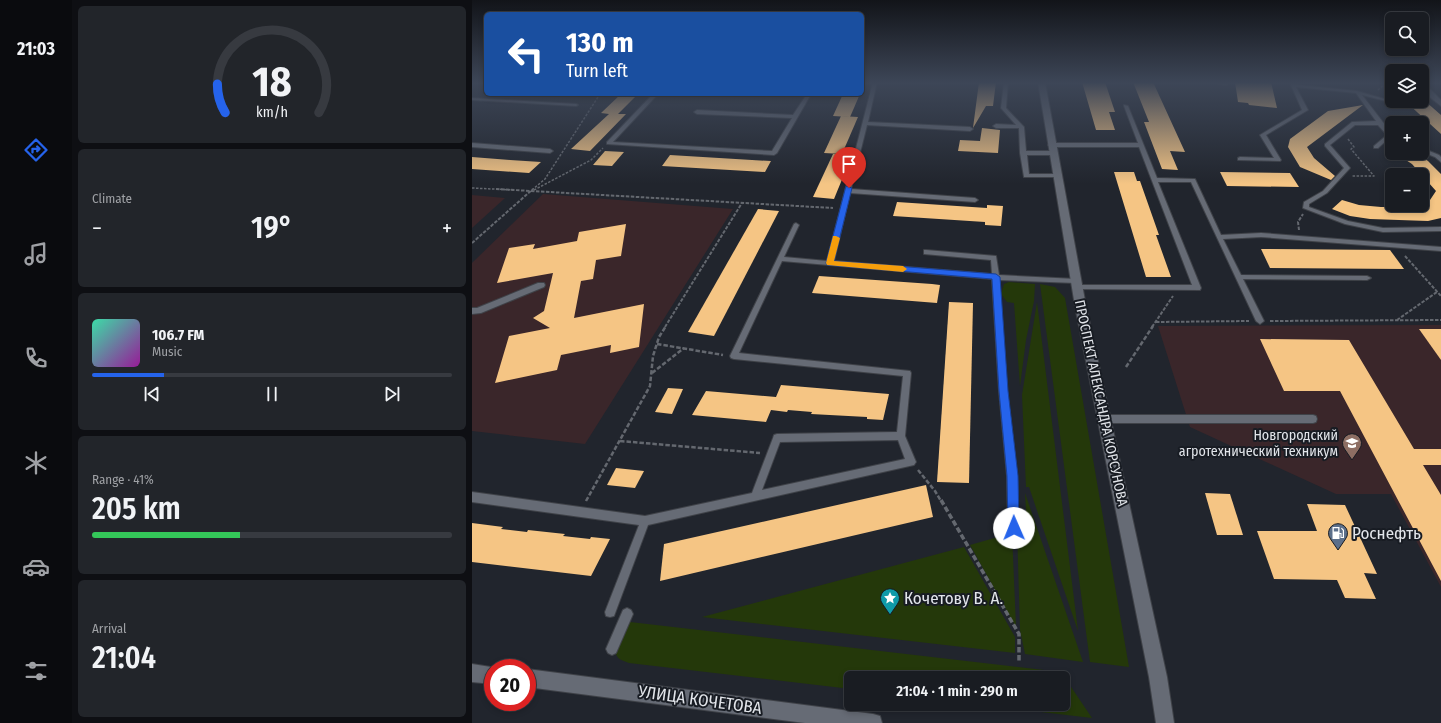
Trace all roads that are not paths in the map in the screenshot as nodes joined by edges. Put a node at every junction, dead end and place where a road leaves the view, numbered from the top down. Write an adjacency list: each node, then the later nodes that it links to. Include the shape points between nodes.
1 (635, 116): 9 (lane, via 609,142 774,153)
2 (770, 116): 9 (lane)
3 (867, 116): 10 (lane)
4 (1010, 116): 13 (lane)
5 (1047, 116): 20 (street, ПРОСПЕКТ АЛЕКСАНДРА КОРСУНОВА)
6 (1130, 116): 18 (lane)
7 (1295, 116): 24 (lane, via 1263,135 1278,160)
8 (1375, 116): 11 (lane)
9 (795, 117)
10 (865, 123): 14 (lane); 28 (lane)
11 (1381, 124): 15 (lane); 31 (lane, via 1354,123 1326,145 1347,168 1325,192 1306,204 1306,208 1347,223 1383,230)
12 (996, 126): 13 (lane)
13 (1021, 127): 22 (lane)
14 (970, 129)
15 (1385, 130)
16 (1385, 141): 19 (lane)
17 (472, 145): 21 (lane)
18 (1141, 145): 20 (lane); 27 (lane)
19 (1376, 147)
20 (1052, 149): 22 (lane); 26 (street, ПРОСПЕКТ АЛЕКСАНДРА КОРСУНОВА)
21 (550, 151)
22 (1023, 153): 26 (lane, via 1026,176)
23 (1429, 153): 25 (lane)
24 (1240, 159)
25 (1441, 160)
26 (1056, 176): 40 (street, ПРОСПЕКТ АЛЕКСАНДРА КОРСУНОВА)
27 (1155, 180): 32 (lane, via 1192,180); 40 (lane, via 1197,288)
28 (848, 191): 29 (lane); 36 (lane)
29 (975, 200)
30 (796, 225): 35 (lane)
31 (1441, 229)
32 (1219, 237): 33 (lane, via 1261,235); 38 (lane)
33 (1441, 249)
34 (926, 252): 37 (lane, via 994,258)
35 (780, 259): 36 (lane); 46 (lane, via 734,356 907,373)
36 (830, 263): 37 (lane)
37 (996, 277): 40 (lane); 50 (lane)
38 (1239, 277): 39 (lane); 43 (lane)
39 (1367, 278)
40 (1077, 284): 44 (street, ПРОСПЕКТ АЛЕКСАНДРА КОРСУНОВА)
41 (541, 285): 42 (lane, via 478,311)
42 (472, 311)
43 (1260, 321)
44 (1104, 419): 45 (lane); 58 (street, ПРОСПЕКТ АЛЕКСАНДРА КОРСУНОВА)
45 (1313, 419)
46 (900, 436): 48 (lane, via 777,438); 48 (lane, via 911,462)
47 (472, 497): 49 (lane)
48 (755, 497): 49 (lane)
49 (645, 521): 51 (lane)
50 (1014, 528)
51 (610, 612)
52 (627, 614): 53 (lane)
53 (612, 648)
54 (472, 673): 55 (street)
55 (484, 674)
56 (536, 679): 57 (street, УЛИЦА КОЧЕТОВА)
57 (874, 723)
58 (1166, 723)

